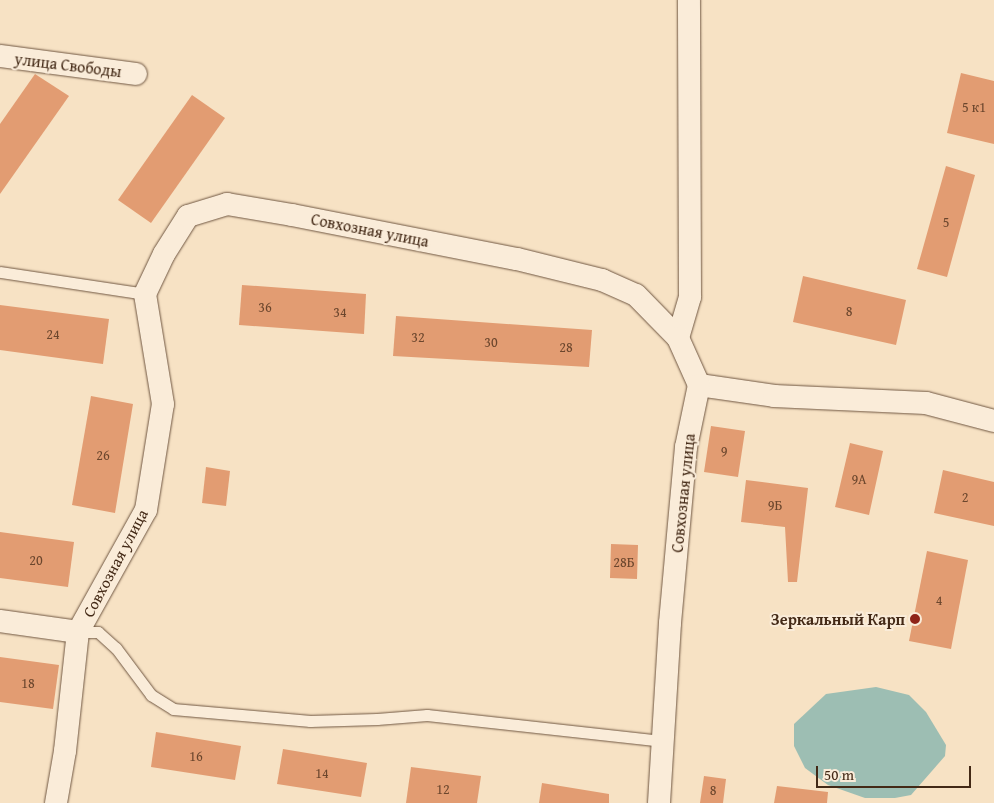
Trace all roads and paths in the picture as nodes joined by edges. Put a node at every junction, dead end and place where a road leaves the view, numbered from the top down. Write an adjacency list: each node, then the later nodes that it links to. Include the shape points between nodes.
1 (689, 0): 6 (street, via 690,297)
2 (0, 56): 3 (street, улица Свободы)
3 (136, 74)
4 (0, 272): 5 (lane)
5 (145, 294): 6 (street, Совхозная улица, via 164,254 188,216 227,204 517,258 602,280 636,295); 10 (street, Совхозная улица, via 162,404 146,510)
6 (678, 338): 7 (street, Совхозная улица)
7 (699, 385): 8 (street, via 774,396 926,403); 11 (street, Совхозная улица, via 686,447)
8 (994, 420)
9 (0, 621): 10 (street)
10 (78, 632): 11 (lane, via 98,632 116,648 151,695 173,709 310,720 427,715); 12 (street, Совхозная улица)
11 (662, 741): 13 (street, Совхозная улица)
12 (56, 803)
13 (659, 803)

